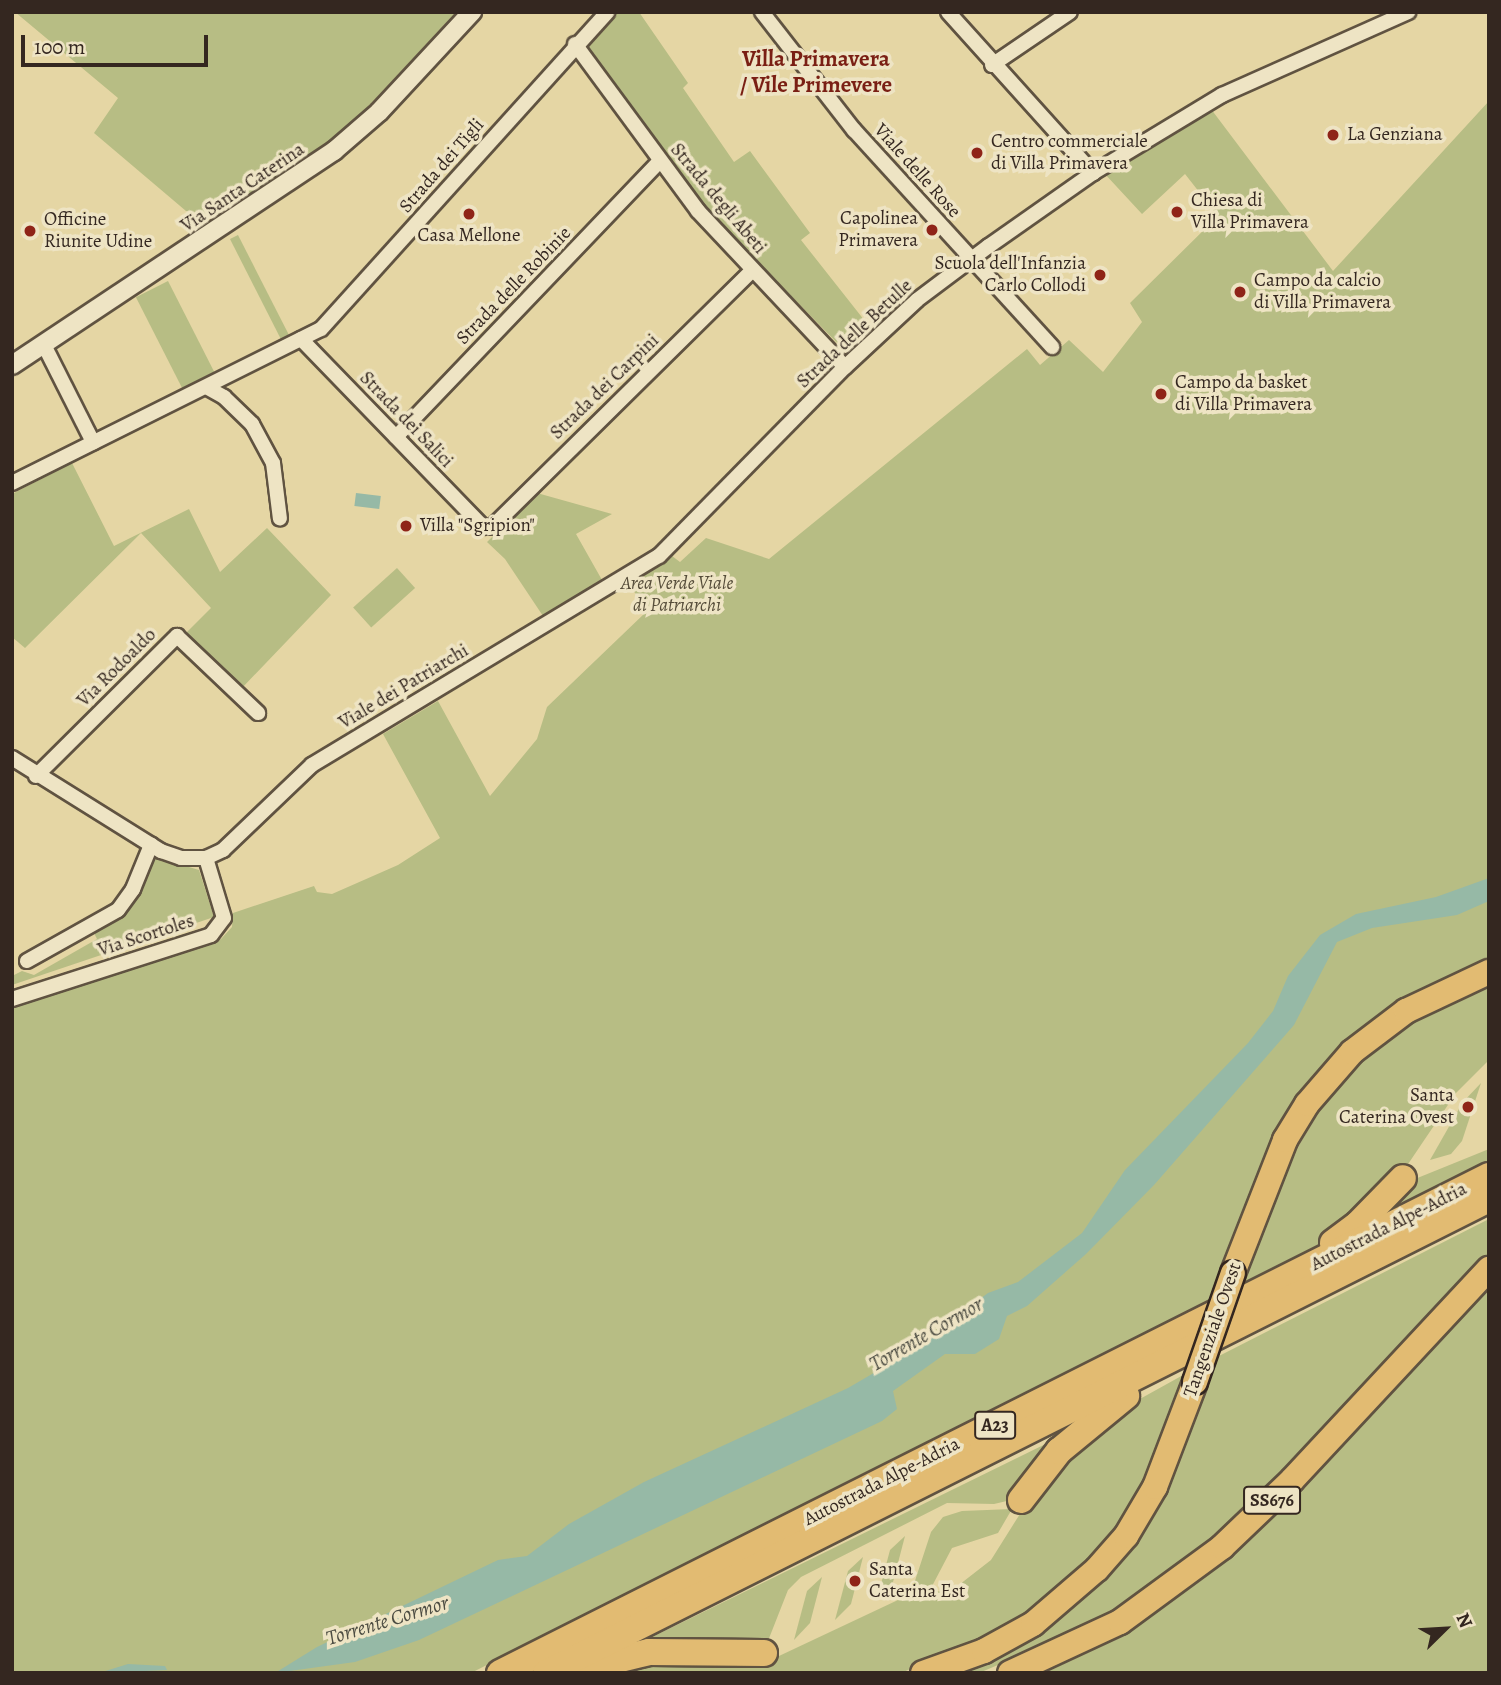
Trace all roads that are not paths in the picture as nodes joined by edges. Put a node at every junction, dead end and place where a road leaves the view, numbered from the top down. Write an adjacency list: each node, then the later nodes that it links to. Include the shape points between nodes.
1 (471, 12): 14 (street, Via Santa Caterina, via 379,112 334,151)
2 (607, 12): 7 (street, Strada dei Tigli)
3 (762, 12): 11 (street, Viale delle Rose, via 854,130)
4 (948, 12): 8 (street)
5 (1070, 12): 8 (street)
6 (1408, 12): 10 (street, Strada delle Betulle, via 1222,95)
7 (575, 44): 9 (street, Strada degli Abeti); 13 (street, Strada dei Tigli, via 337,315)
8 (992, 65): 10 (street)
9 (660, 162): 12 (street, Strada degli Abeti); 19 (street, Strada delle Robinie)
10 (1093, 173): 11 (street, Strada delle Betulle)
11 (971, 260): 15 (street, Viale delle Rose, via 1048,337); 17 (street, Strada delle Betulle, via 918,300)
12 (753, 270): 17 (street, Strada degli Abeti); 23 (street, Strada dei Carpini, via 492,527)
13 (301, 339): 18 (street); 19 (street, Strada dei Salici)
14 (44, 345): 16 (street, Via Santa Caterina); 20 (street)
15 (1052, 347)
16 (12, 365)
17 (845, 367): 24 (street, Strada delle Betulle)
18 (206, 387): 20 (street); 22 (street, via 252,424 268,454 280,497)
19 (396, 437): 23 (street, Strada dei Salici)
20 (93, 442): 21 (street)
21 (12, 483)
22 (279, 519)
23 (483, 527)
24 (684, 534): 29 (street, Viale dei Patriarchi, via 659,556 312,765 223,850)
25 (258, 713): 27 (street, Via Rodoaldo, via 177,636)
26 (12, 758): 27 (street)
27 (36, 776): 28 (street)
28 (151, 845): 29 (street, via 181,858); 30 (street, via 133,889 118,910)
29 (206, 858): 32 (street, Via Scortoles, via 224,918 211,935)
30 (27, 961)
31 (1489, 972): 44 (highway, Tangenziale Ovest, bridge, via 1406,1012 1352,1052 1307,1104 1284,1140 1155,1487 1126,1536 1097,1569 1033,1624 984,1651)
32 (12, 999)
33 (1489, 1176): 37 (highway, Autostrada Alpe-Adria / A23)
34 (1403, 1178): 37 (highway, via 1341,1238 1262,1278)
35 (1489, 1199): 38 (highway, Autostrada Alpe-Adria / A23)
36 (1489, 1269): 45 (highway, SS676, via 1292,1480 1222,1547 1120,1622)
37 (1241, 1302): 41 (highway, Autostrada Alpe-Adria / A23)
38 (1269, 1309): 39 (highway, via 1233,1340 1103,1412 1059,1451); 42 (highway, Autostrada Alpe-Adria / A23)
39 (1021, 1500)
40 (764, 1653): 43 (highway, via 649,1653)
41 (500, 1673)
42 (546, 1673)
43 (572, 1673)
44 (923, 1673)
45 (1010, 1673)

